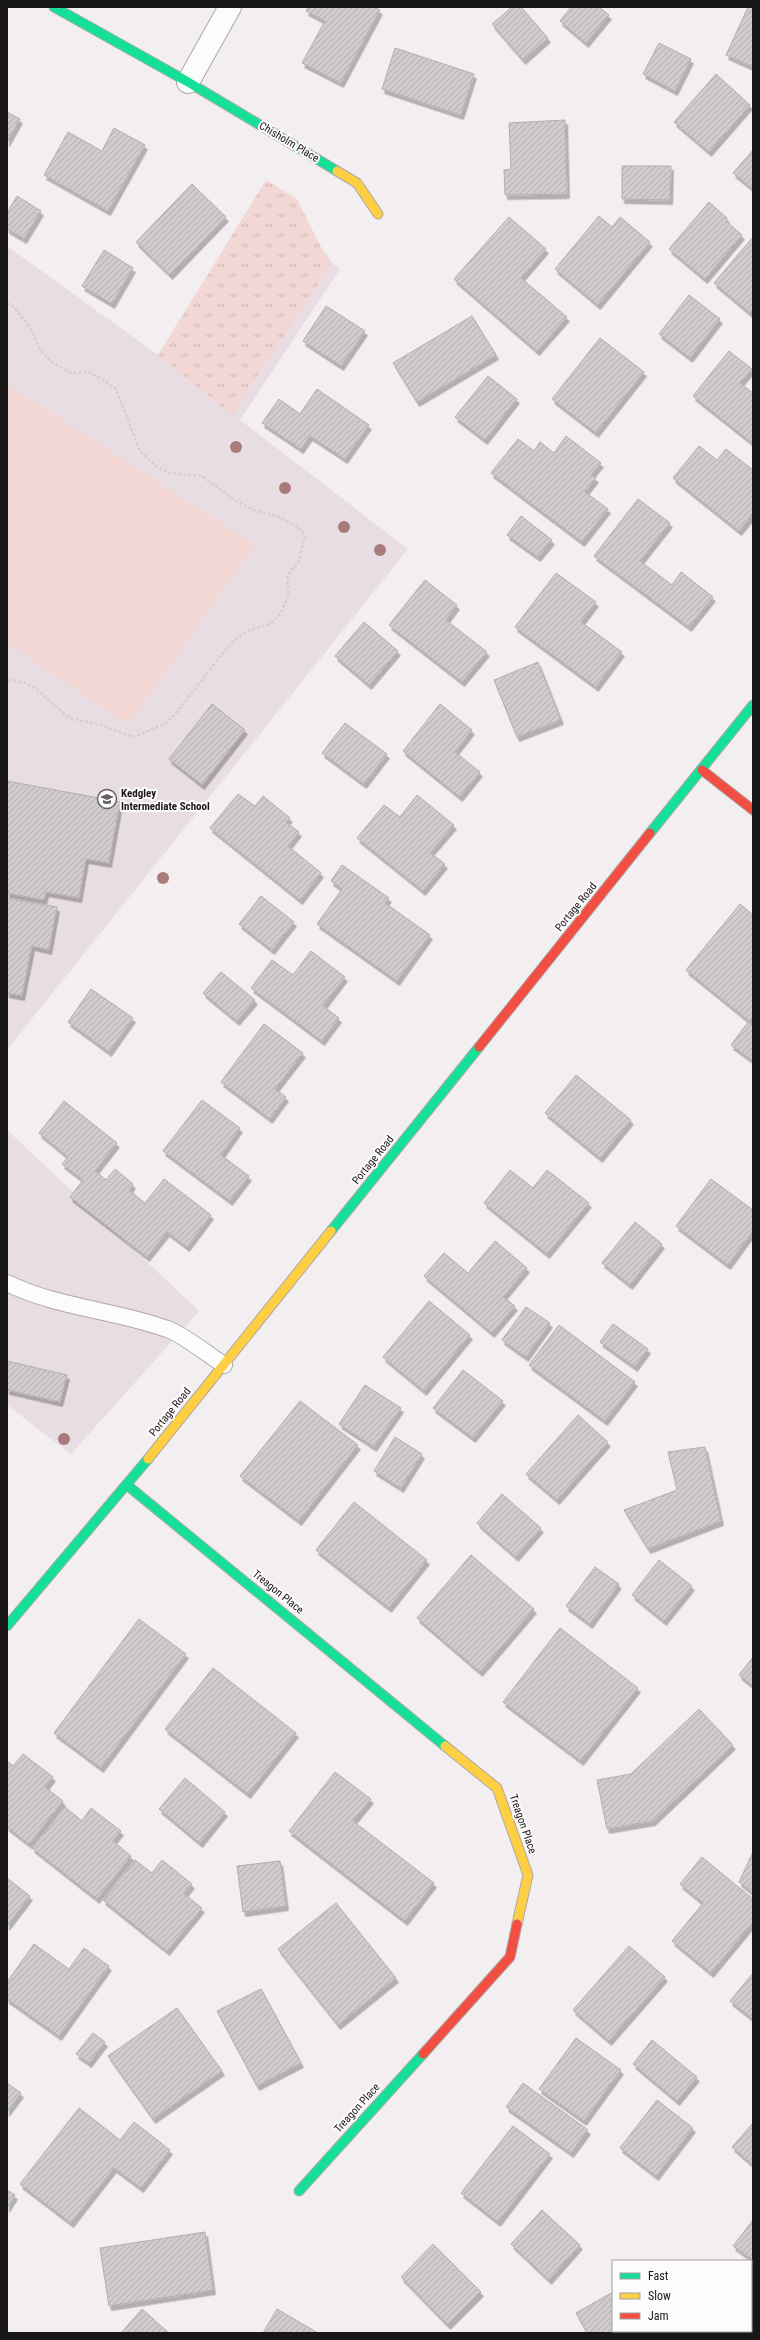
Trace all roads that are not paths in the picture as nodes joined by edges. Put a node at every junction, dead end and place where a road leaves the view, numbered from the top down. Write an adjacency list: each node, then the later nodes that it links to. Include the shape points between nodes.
1 (54, 7): 3 (street, Chisholm Place)
2 (230, 7): 3 (street)
3 (188, 82): 4 (street, Chisholm Place, via 357,184)
4 (378, 214)
5 (753, 705): 6 (street, Portage Road)
6 (702, 770): 7 (street); 9 (street, Portage Road)
7 (753, 810)
8 (7, 1283): 9 (lane, via 72,1306 169,1329)
9 (224, 1364): 10 (street, Portage Road)
10 (127, 1484): 11 (street, Portage Road); 12 (street, Treagon Place, via 497,1788 528,1875 510,1957)
11 (7, 1626)
12 (299, 2191)

